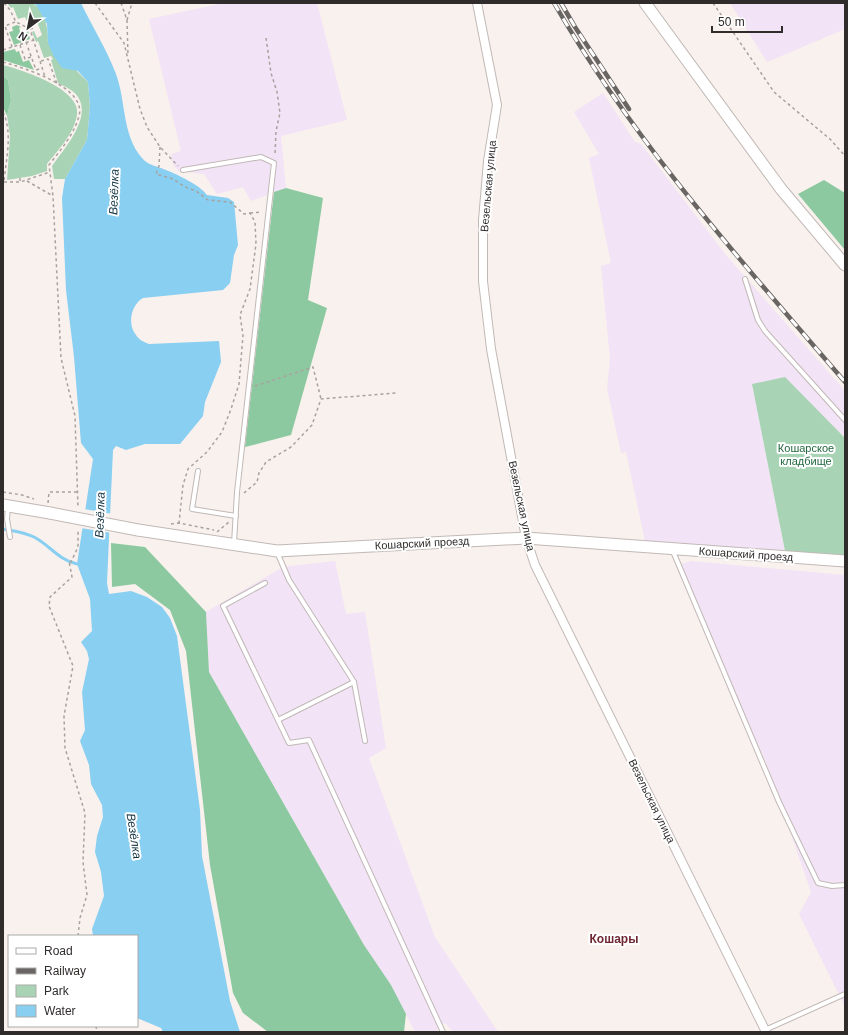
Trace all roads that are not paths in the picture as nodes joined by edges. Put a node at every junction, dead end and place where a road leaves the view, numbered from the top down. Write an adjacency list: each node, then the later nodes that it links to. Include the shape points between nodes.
1 (477, 3): 11 (street, Везельская улица, via 497,105 488,161 483,281 491,349)
2 (645, 3): 4 (street, via 781,189)
3 (183, 170): 9 (lane, via 261,157 274,163)
4 (845, 265)
5 (745, 279): 6 (lane, via 758,320 765,332)
6 (845, 420)
7 (198, 471): 9 (lane, via 192,509)
8 (6, 505): 10 (lane); 12 (street, Кошарский проезд, bridge, via 50,509 138,530)
9 (236, 516): 12 (lane)
10 (9, 535)
11 (526, 538): 13 (street, Кошарский проезд); 14 (street, Кошарский проезд); 22 (street, Везельская улица, via 535,565)
12 (234, 544): 14 (street, Кошарский проезд)
13 (672, 549): 15 (street, Кошарский проезд); 20 (lane, via 779,802 818,883)
14 (277, 551): 17 (lane, via 289,580)
15 (845, 561)
16 (265, 583): 18 (lane, via 223,606)
17 (354, 682): 18 (lane); 19 (lane)
18 (278, 720): 23 (lane, via 289,744 309,740)
19 (365, 741)
20 (845, 885)
21 (845, 994): 22 (lane)
22 (766, 1031)
23 (443, 1032)

